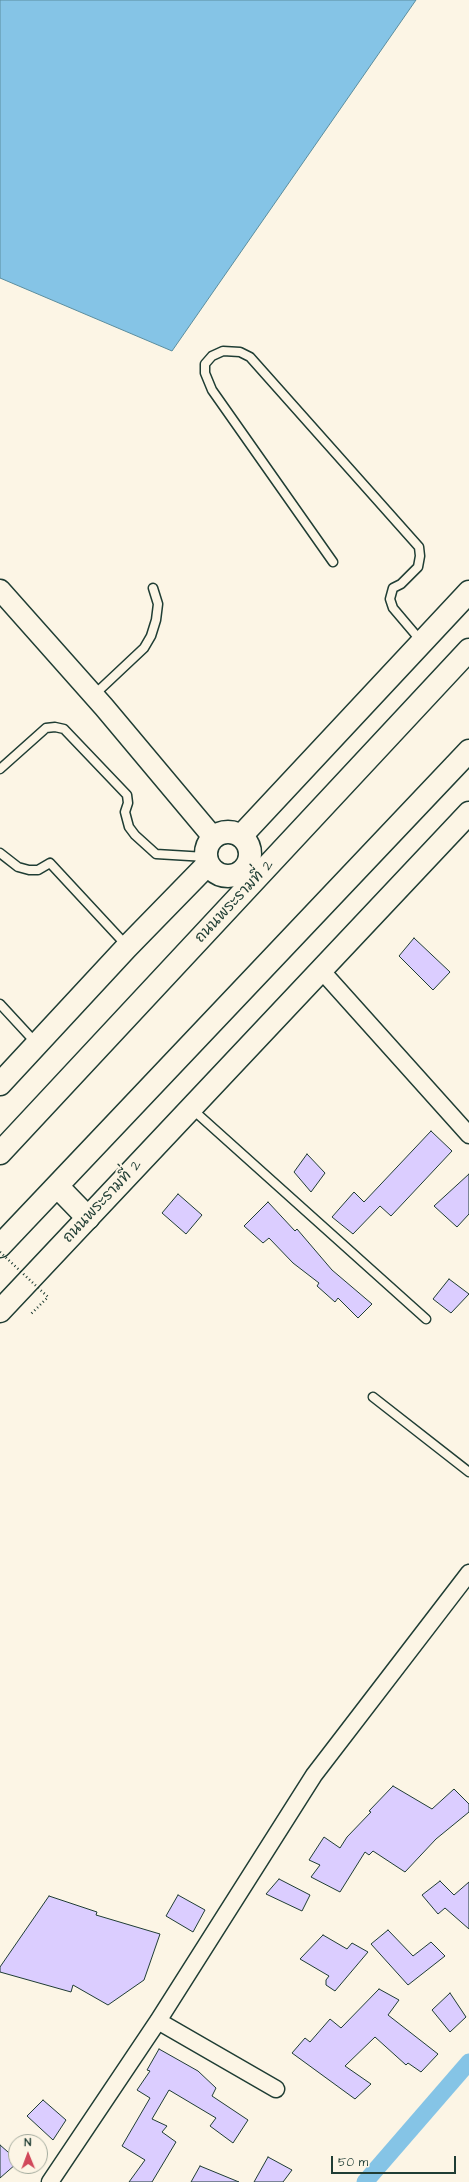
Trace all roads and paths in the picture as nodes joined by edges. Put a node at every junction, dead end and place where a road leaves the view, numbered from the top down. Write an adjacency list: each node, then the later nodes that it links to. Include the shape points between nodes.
1 (332, 562): 5 (lane, via 212,390 205,373 206,364 212,356 223,351 240,352 250,357 419,547 418,567 401,584 393,588 390,599 393,608)
2 (153, 588): 7 (lane, via 158,604 151,636 144,648)
3 (0, 590): 7 (street)
4 (469, 592): 5 (main road)
5 (421, 641): 11 (main road)
6 (469, 650): 15 (main road, ถนนพระรามที่ 2)
7 (94, 695): 12 (street)
8 (469, 751): 24 (main road)
9 (0, 770): 14 (lane, via 46,728 64,729 127,795 125,812 129,827 135,836 156,854)
10 (469, 813): 17 (main road, ถนนพระรามที่ 2)
11 (242, 836): 12 (main road, via 227,832); 15 (main road, via 250,848)
12 (213, 837): 14 (main road, via 206,850)
13 (0, 853): 16 (lane, via 18,867 29,870 38,870 50,864)
14 (207, 861): 15 (main road, via 218,875 225,877); 16 (main road)
15 (253, 870): 23 (main road, ถนนพระรามที่ 2)
16 (127, 947): 19 (main road)
17 (321, 970): 21 (main road, ถนนพระรามที่ 2); 22 (street)
18 (0, 1004): 19 (lane)
19 (37, 1044): 20 (main road)
20 (0, 1084)
21 (191, 1108): 25 (main road, ถนนพระรามที่ 2); 30 (lane)
22 (469, 1135)
23 (0, 1153)
24 (57, 1186): 25 (main road); 26 (main road)
25 (88, 1218): 28 (main road, ถนนพระรามที่ 2)
26 (0, 1246)
27 (0, 1252): 29 (path, bridge, via 48,1296)
28 (0, 1311)
29 (31, 1314)
30 (426, 1319)
31 (373, 1397): 32 (lane)
32 (469, 1472)
33 (469, 1573): 34 (street, via 314,1774)
34 (158, 2021): 35 (street); 36 (street)
35 (276, 2089)
36 (50, 2182)

